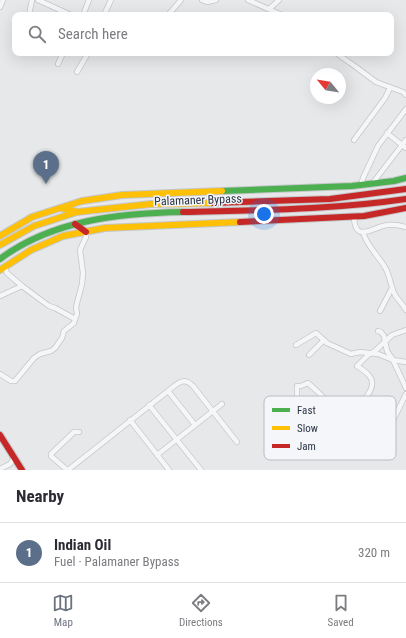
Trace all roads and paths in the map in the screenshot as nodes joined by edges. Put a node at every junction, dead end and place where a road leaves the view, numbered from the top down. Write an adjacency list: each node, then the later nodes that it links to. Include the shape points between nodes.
1 (3, 0): 11 (street)
2 (32, 0): 13 (street)
3 (38, 0): 14 (street)
4 (89, 0): 15 (street)
5 (111, 0): 16 (street)
6 (181, 0): 17 (street)
7 (202, 0): 8 (street)
8 (216, 0)
9 (248, 0): 12 (street)
10 (279, 0): 12 (street)
11 (0, 7)
12 (269, 9): 18 (street)
13 (30, 12)
14 (64, 12)
15 (83, 12)
16 (105, 12)
17 (171, 12)
18 (276, 12)
19 (62, 56): 22 (street)
20 (86, 56): 23 (street)
21 (340, 56): 24 (street, via 376,82)
22 (58, 64)
23 (77, 72)
24 (390, 88): 25 (street); 28 (street)
25 (406, 95)
26 (406, 110): 27 (street)
27 (387, 133): 30 (street); 33 (street, via 371,159)
28 (354, 140)
29 (406, 140): 30 (street)
30 (404, 147): 32 (street)
31 (406, 178): 32 (main road)
32 (372, 184): 33 (main road)
33 (361, 185): 36 (main road, via 122,195 82,201)
34 (406, 189): 38 (main road, Palamaner Bypass, via 330,199 151,204)
35 (406, 199): 40 (main road, Palamaner Bypass, via 336,207 152,213 115,216)
36 (61, 208): 38 (main road); 44 (main road, via 32,217)
37 (406, 208): 39 (main road)
38 (77, 212): 45 (main road, Palamaner Bypass, via 34,226)
39 (354, 217): 42 (main road, via 158,225 105,228); 43 (street, via 356,228)
40 (75, 224): 42 (main road); 46 (main road, Palamaner Bypass, via 40,237)
41 (406, 227): 43 (street, via 396,224 385,225 368,233)
42 (86, 232): 47 (main road, via 64,236 31,250); 53 (street, via 80,250 83,273)
43 (363, 232): 49 (street, via 369,247 386,269)
44 (0, 236)
45 (0, 245)
46 (0, 259)
47 (3, 269): 48 (street)
48 (22, 286): 50 (street); 53 (street, via 49,306)
49 (392, 288): 51 (street); 52 (street)
50 (0, 296)
51 (406, 310)
52 (380, 311)
53 (75, 319): 63 (street, via 64,331 55,348 34,358 14,381)
54 (406, 330): 57 (street, via 392,335)
55 (378, 331): 57 (street)
56 (324, 340): 58 (street, via 316,333); 59 (street, via 352,354); 60 (street)
57 (385, 341): 59 (street); 61 (street, via 387,351)
58 (296, 345)
59 (371, 353): 61 (street); 69 (street, via 357,366 367,372 372,379 371,389)
60 (309, 355)
61 (393, 360): 62 (street); 64 (street)
62 (406, 362)
63 (0, 374)
64 (406, 388)
65 (168, 391): 71 (street); 72 (street, via 185,380); 75 (street)
66 (406, 394): 73 (street)
67 (297, 396): 68 (street, via 297,386 308,383)
68 (322, 396)
69 (366, 396)
70 (222, 404): 72 (street)
71 (149, 405): 74 (street); 78 (street)
72 (213, 411): 75 (street); 79 (street)
73 (396, 415)
74 (130, 420): 80 (street); 85 (street)
75 (195, 425): 78 (street)
76 (79, 432): 85 (street, via 74,432 51,454)
77 (0, 435): 81 (main road)
78 (177, 440): 80 (street); 87 (street)
79 (237, 442)
80 (157, 455): 86 (street)
81 (14, 458): 82 (street, via 10,464); 84 (main road)
82 (0, 469): 83 (street)
83 (4, 470)
84 (22, 470)
85 (67, 470)
86 (169, 470)
87 (201, 470)

